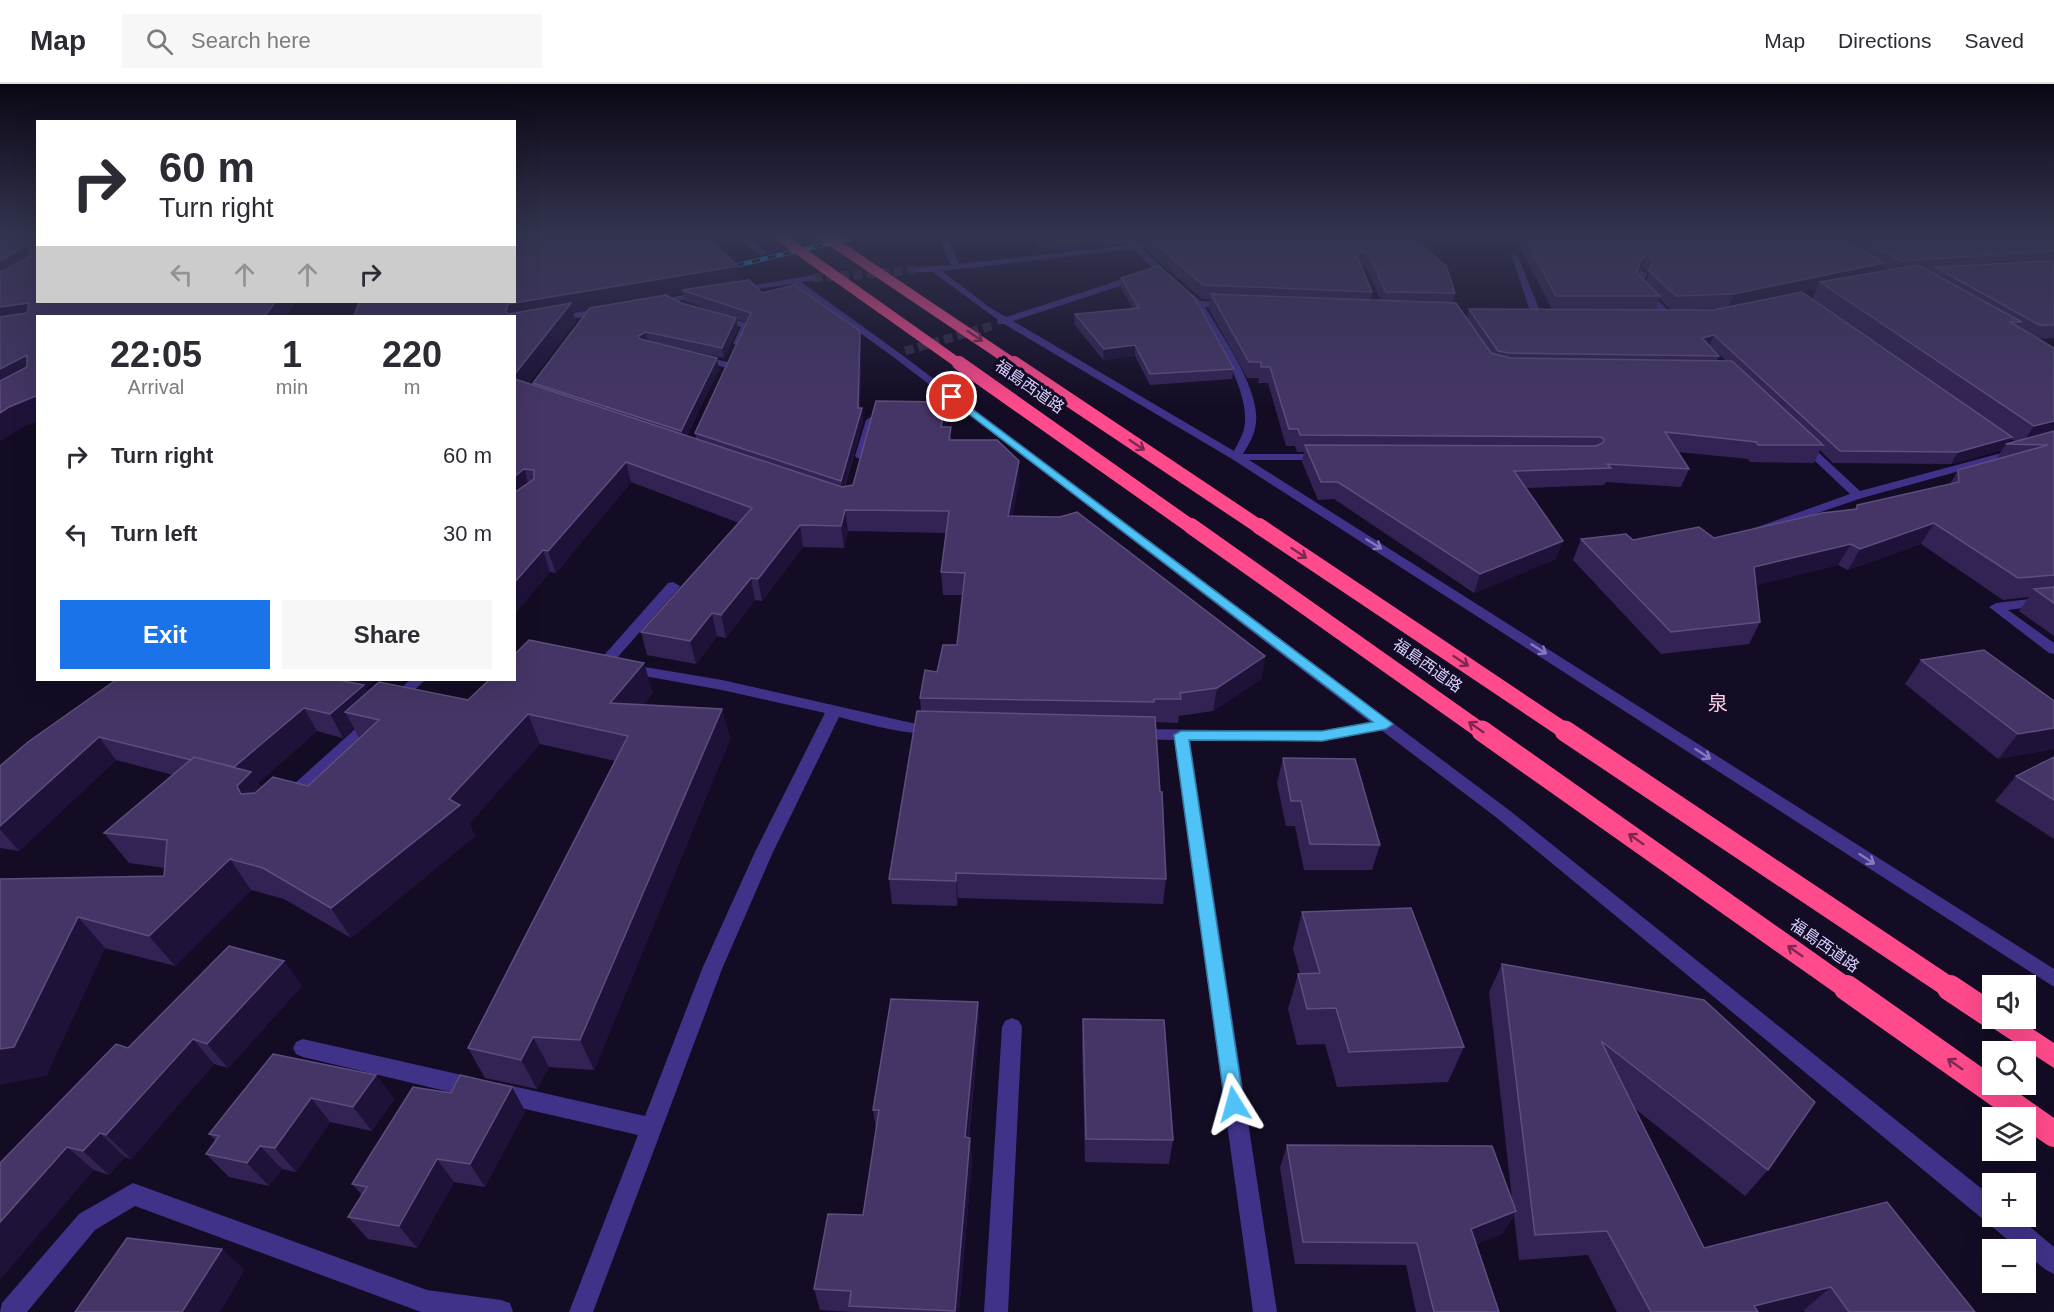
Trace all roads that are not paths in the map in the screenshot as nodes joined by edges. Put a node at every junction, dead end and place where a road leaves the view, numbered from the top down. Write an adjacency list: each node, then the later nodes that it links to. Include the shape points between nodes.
1 (809, 291): 43 (street, via 900,353)
2 (857, 291): 55 (highway, 福島西道路, one-way to 2, bridge)
3 (907, 291): 49 (highway, 福島西道路, one-way to 49, bridge)
4 (964, 291): 24 (street)
5 (1102, 291): 24 (street)
6 (1184, 291): 12 (street)
7 (1527, 291): 18 (street)
8 (1644, 291): 22 (street)
9 (716, 292): 10 (street)
10 (669, 299): 11 (street); 15 (street)
11 (646, 303)
12 (1199, 304): 13 (street); 33 (street, via 1239,377 1251,418 1248,436)
13 (1244, 305)
14 (612, 309): 16 (street)
15 (687, 309)
16 (589, 313): 25 (street); 26 (street)
17 (1524, 314): 18 (street)
18 (1536, 314): 19 (street)
19 (1547, 314)
20 (707, 315): 28 (street, via 746,326)
21 (1657, 315): 22 (street)
22 (1668, 315): 23 (street)
23 (1678, 315)
24 (999, 322): 33 (street)
25 (516, 327)
26 (575, 331)
27 (682, 355): 28 (street)
28 (728, 365): 29 (street)
29 (723, 375)
30 (871, 420): 35 (street)
31 (1797, 437): 36 (street)
32 (2054, 442): 36 (street, via 2015,448)
33 (1236, 457): 34 (street); 48 (street, one-way to 48)
34 (1340, 457)
35 (857, 472)
36 (1858, 495): 37 (street)
37 (1755, 530)
38 (673, 586): 42 (street, via 598,664 722,685)
39 (2054, 600): 40 (street, via 1996,607)
40 (2054, 650)
41 (417, 681): 47 (street)
42 (834, 711): 44 (street, via 912,728); 54 (street, via 764,852 712,969)
43 (1386, 724): 46 (street, via 1322,736); 56 (street, via 1503,814)
44 (947, 729)
45 (1122, 734): 46 (street)
46 (1181, 735): 63 (street)
47 (276, 810)
48 (2054, 978)
49 (1982, 1009)
50 (1012, 1027): 62 (street)
51 (2012, 1029): 53 (highway)
52 (303, 1048): 54 (street)
53 (2054, 1057)
54 (651, 1128): 61 (street)
55 (2054, 1134)
56 (1982, 1204)
57 (2011, 1227): 58 (street)
58 (2054, 1262)
59 (11, 1312): 60 (street, via 87,1222 133,1194 428,1302)
60 (501, 1312)
61 (581, 1312)
62 (996, 1312)
63 (1265, 1312)

